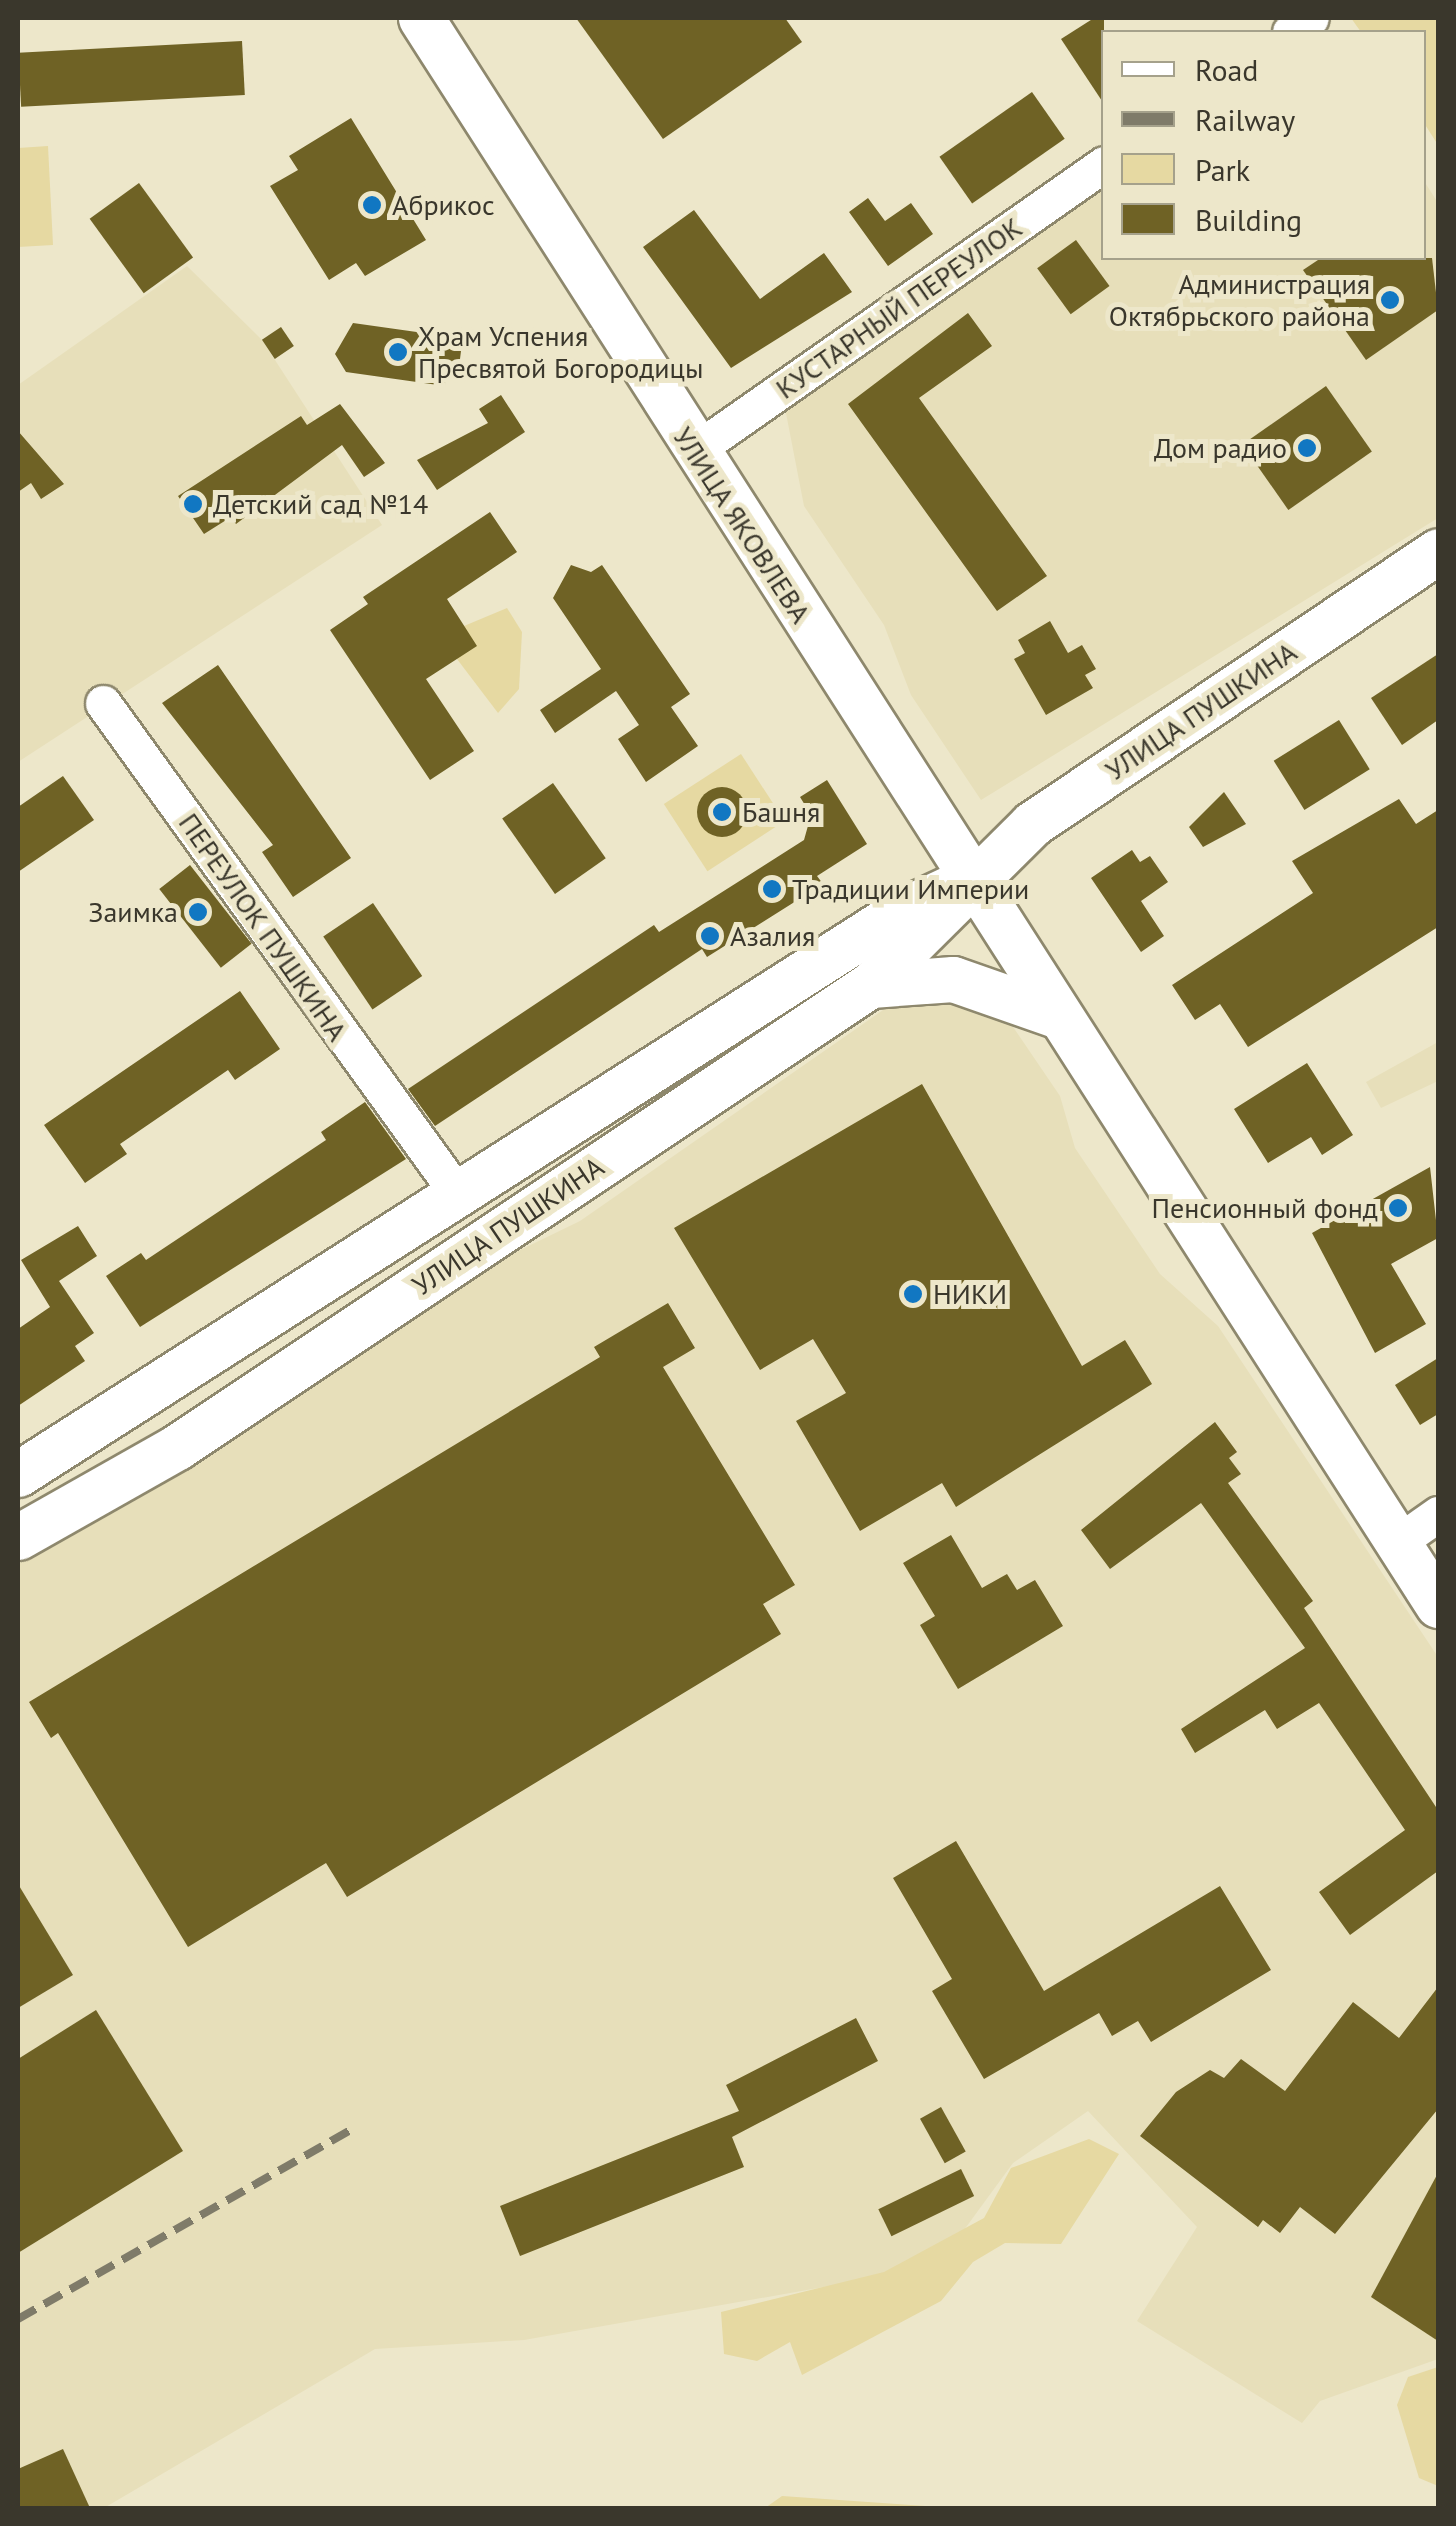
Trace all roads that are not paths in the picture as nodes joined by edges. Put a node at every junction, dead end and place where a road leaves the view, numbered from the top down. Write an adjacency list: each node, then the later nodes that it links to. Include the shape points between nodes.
1 (420, 18): 3 (main road, УЛИЦА ЯКОВЛЕВА)
2 (1101, 166): 3 (street, КУСТАРНЫЙ ПЕРЕУЛОК)
3 (694, 451): 6 (main road, УЛИЦА ЯКОВЛЕВА)
4 (1438, 551): 6 (main road, УЛИЦА ПУШКИНА, via 1032,824)
5 (103, 704): 9 (street, ПЕРЕУЛОК ПУШКИНА)
6 (969, 880): 7 (main road, УЛИЦА ПУШКИНА); 8 (main road, УЛИЦА ЯКОВЛЕВА); 9 (main road, УЛИЦА ПУШКИНА, via 900,912)
7 (870, 986): 8 (main road, via 943,977); 12 (main road, УЛИЦА ПУШКИНА, via 177,1447)
8 (1056, 1016): 13 (main road, УЛИЦА ЯКОВЛЕВА)
9 (460, 1197): 10 (main road, УЛИЦА ПУШКИНА)
10 (18, 1474)
11 (1438, 1514): 13 (street)
12 (18, 1537)
13 (1398, 1542): 14 (main road, УЛИЦА ЯКОВЛЕВА)
14 (1438, 1604)

